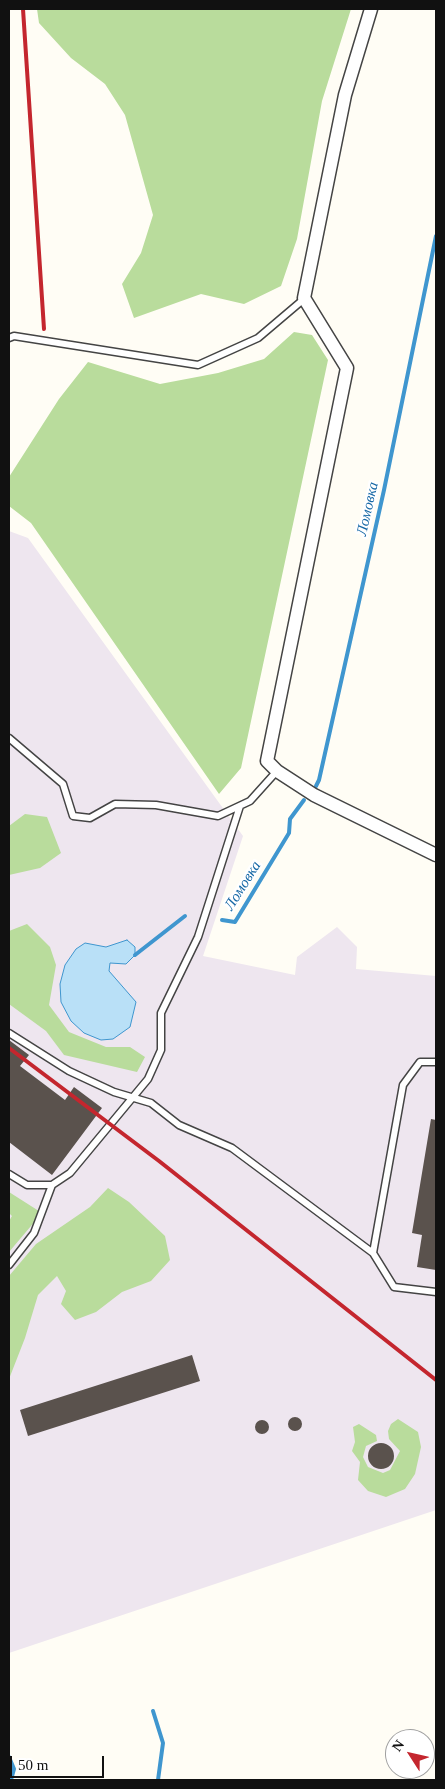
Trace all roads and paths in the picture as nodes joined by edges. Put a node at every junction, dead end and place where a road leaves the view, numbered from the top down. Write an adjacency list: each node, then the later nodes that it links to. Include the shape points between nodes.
1 (372, 9): 2 (street, via 345,95)
2 (304, 299): 3 (lane, via 258,338 198,365 14,336); 5 (street, via 348,368 267,762)
3 (9, 338)
4 (9, 738): 6 (lane, via 63,784 73,816 90,818 115,804 156,805 218,816)
5 (277, 771): 6 (lane, via 250,801); 7 (street, via 314,795)
6 (240, 806): 10 (lane, via 198,937 161,1013 161,1050 148,1080)
7 (436, 855)
8 (9, 1033): 10 (lane, via 69,1071)
9 (436, 1062): 13 (lane, via 420,1062 403,1085)
10 (132, 1098): 12 (lane, via 70,1173); 13 (lane, via 151,1103 180,1125 232,1148)
11 (9, 1174): 12 (lane, via 27,1185)
12 (52, 1185): 14 (lane, via 34,1233)
13 (373, 1253): 15 (lane, via 394,1287)
14 (9, 1265)
15 (436, 1292)

